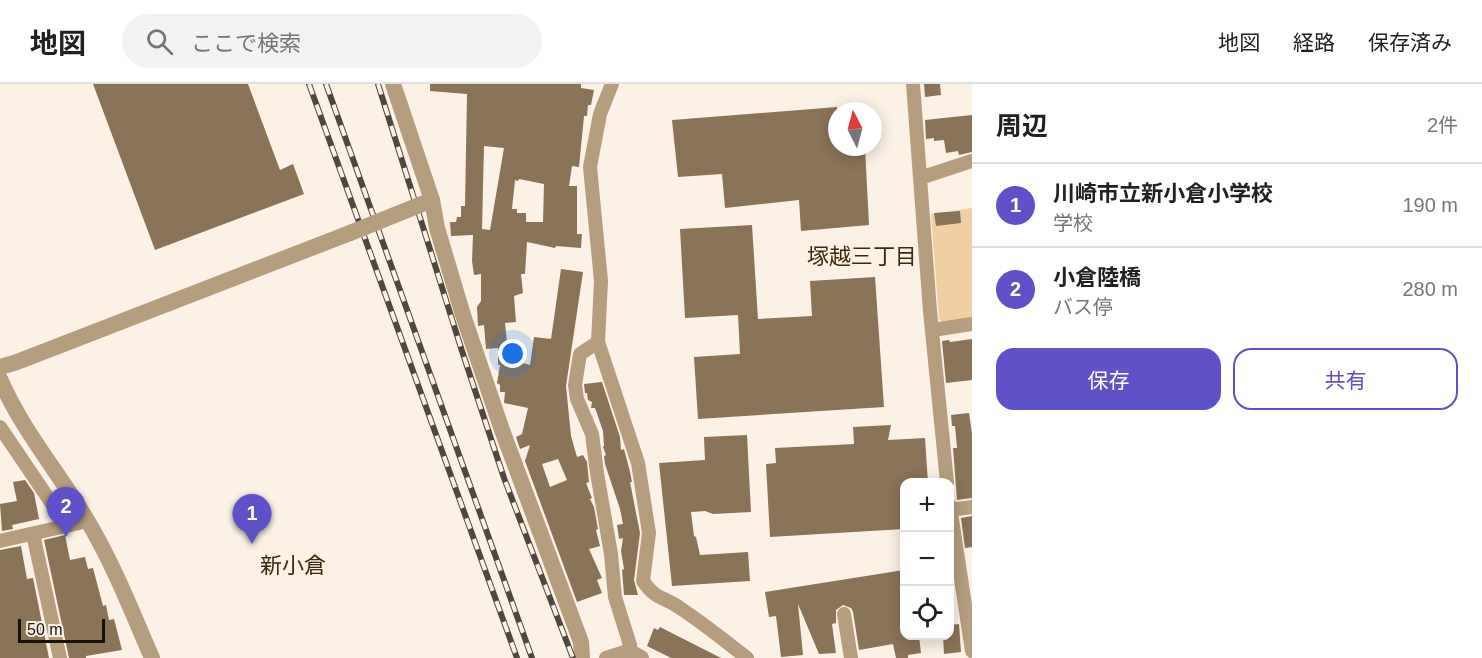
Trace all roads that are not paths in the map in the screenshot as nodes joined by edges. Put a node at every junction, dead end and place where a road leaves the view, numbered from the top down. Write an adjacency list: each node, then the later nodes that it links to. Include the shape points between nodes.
1 (393, 84): 5 (street)
2 (402, 84): 5 (street)
3 (612, 84): 11 (street, via 600,114 590,166 601,281)
4 (913, 84): 7 (street)
5 (406, 118): 8 (street)
6 (972, 161): 7 (street)
7 (920, 178): 10 (street)
8 (432, 200): 12 (street, bridge); 29 (street, via 463,315 581,642)
9 (972, 324): 10 (street)
10 (933, 330): 15 (street)
11 (598, 342): 26 (street, via 580,354 575,385 592,434 615,597); 31 (street, via 638,463 649,533 643,580 651,592 678,606)
12 (0, 367)
13 (0, 379): 18 (street, via 40,450)
14 (0, 427): 19 (street)
15 (947, 478)
16 (972, 507): 17 (street)
17 (954, 508)
18 (88, 521): 19 (street); 28 (street)
19 (67, 526): 21 (street)
20 (954, 530): 23 (street)
21 (33, 534): 22 (street); 27 (street)
22 (0, 541)
23 (969, 611): 25 (street)
24 (844, 614): 32 (street)
25 (972, 651)
26 (634, 654): 30 (street)
27 (60, 658)
28 (152, 658)
29 (582, 658)
30 (606, 658)
31 (747, 658)
32 (851, 658)

